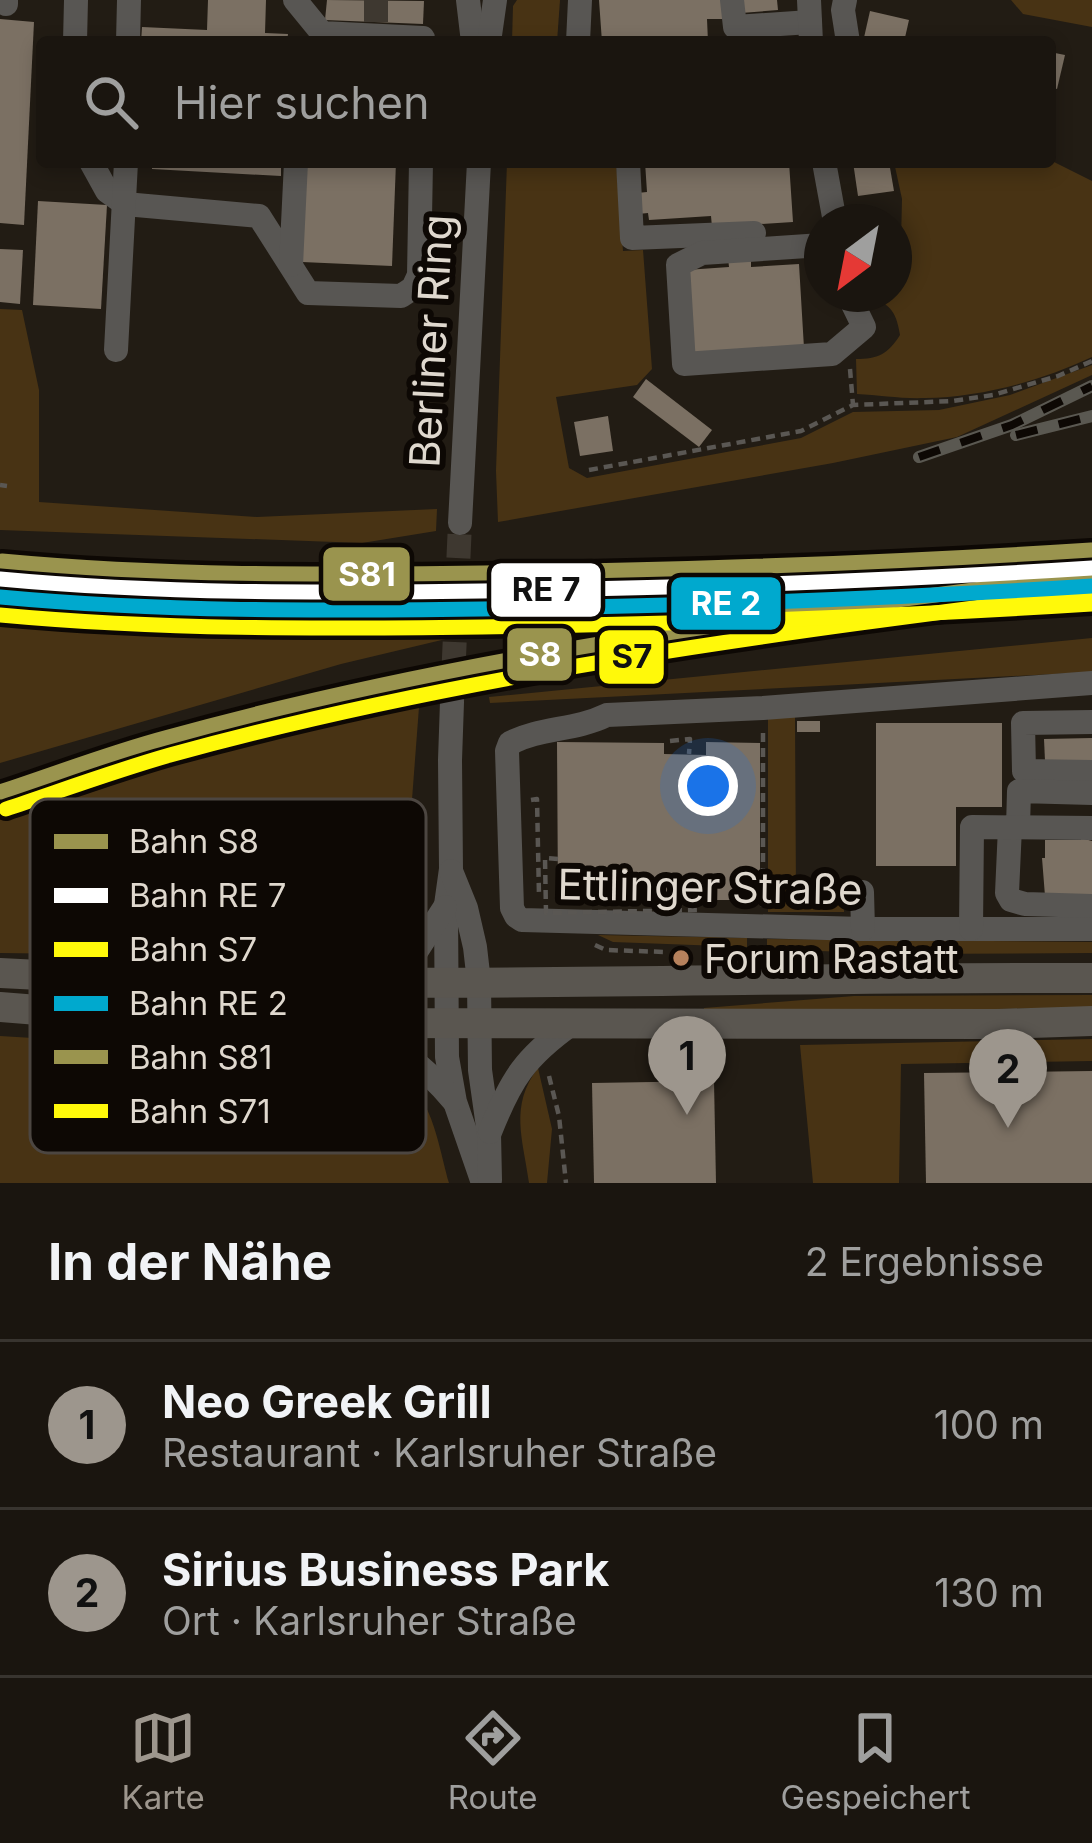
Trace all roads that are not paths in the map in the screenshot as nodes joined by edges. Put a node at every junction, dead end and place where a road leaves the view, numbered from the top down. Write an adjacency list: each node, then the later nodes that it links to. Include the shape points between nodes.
1 (76, 0): 11 (street)
2 (129, 0): 12 (street)
3 (468, 0): 15 (street)
4 (495, 0): 16 (street)
5 (580, 0): 17 (street)
6 (732, 0): 10 (street)
7 (845, 0): 18 (street)
8 (300, 5): 13 (street); 14 (street, via 322,33 375,28)
9 (810, 21): 10 (street)
10 (732, 34)
11 (75, 36)
12 (128, 36)
13 (302, 36)
14 (413, 36)
15 (472, 36)
16 (490, 36)
17 (578, 36)
18 (847, 36)
19 (94, 168): 26 (street)
20 (126, 168): 26 (street)
21 (296, 168): 30 (street)
22 (421, 168): 30 (street, via 412,289 401,296 308,292)
23 (479, 168): 33 (street, Berliner Ring)
24 (628, 168): 28 (street, via 632,238)
25 (825, 168): 27 (street)
26 (125, 204): 30 (street, via 259,216); 32 (street)
27 (832, 204)
28 (804, 231)
29 (804, 245): 31 (street, via 702,253 678,265 684,364 832,354 864,327)
30 (291, 265)
31 (857, 312)
32 (116, 350)
33 (460, 523)
34 (1092, 683): 45 (street, Ettlinger Straße, via 607,715 510,743 515,916)
35 (452, 703): 41 (street)
36 (1092, 722): 37 (street, via 1023,723 1024,772)
37 (1092, 772)
38 (1092, 793): 39 (street, via 1019,791)
39 (1014, 827): 40 (street); 44 (street, via 1011,900); 46 (street, via 972,827)
40 (1092, 828)
41 (451, 869): 43 (street); 53 (street)
42 (862, 892): 45 (street)
43 (446, 905): 48 (street); 54 (street)
44 (1092, 905)
45 (863, 929): 46 (street, Ettlinger Straße)
46 (971, 929): 47 (street, Ettlinger Straße)
47 (1092, 929)
48 (426, 936)
49 (0, 973): 50 (main road)
50 (30, 974)
51 (1092, 978): 53 (main road)
52 (426, 982): 54 (main road)
53 (479, 982): 54 (main road); 58 (street)
54 (445, 983): 61 (street)
55 (0, 1006): 56 (main road)
56 (30, 1009)
57 (1092, 1021): 59 (main road)
58 (478, 1023): 59 (main road); 61 (main road); 64 (street)
59 (573, 1023): 64 (street, via 506,1091)
60 (426, 1024): 61 (main road)
61 (445, 1024): 63 (street)
62 (426, 1072): 63 (street)
63 (455, 1102): 65 (street)
64 (489, 1134): 65 (street)
65 (486, 1183)

